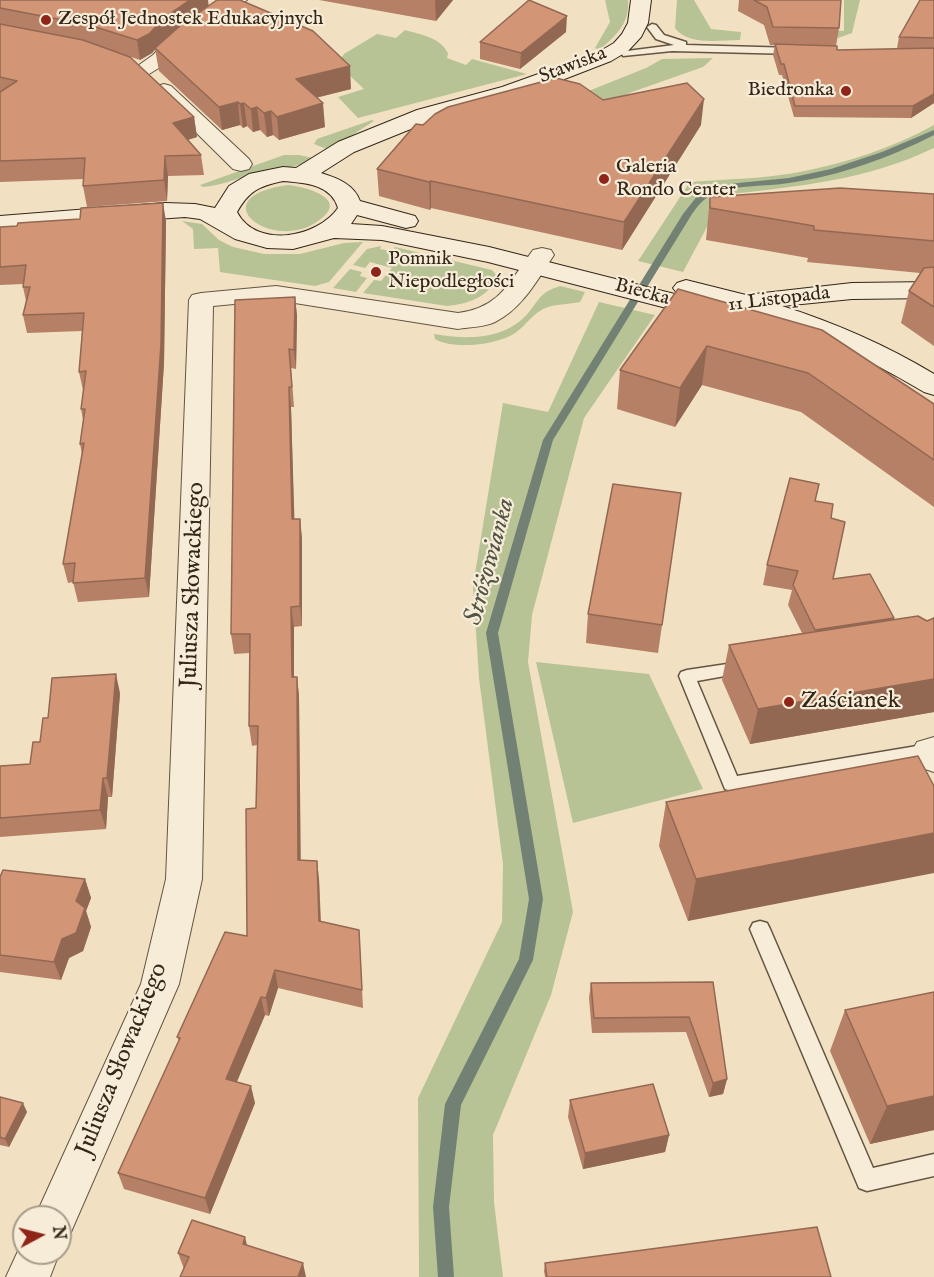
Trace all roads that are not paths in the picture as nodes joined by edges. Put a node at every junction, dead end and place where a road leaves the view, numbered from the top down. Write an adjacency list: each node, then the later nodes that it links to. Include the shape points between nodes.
1 (237, 0): 9 (street)
2 (641, 0): 10 (main road, Stawiska, via 638,23 621,47 581,67)
3 (658, 0): 4 (main road, Stawiska)
4 (652, 27): 5 (lane, via 660,37); 7 (main road, Stawiska)
5 (698, 48): 6 (lane); 7 (lane)
6 (805, 51)
7 (627, 54): 10 (main road, Stawiska, via 566,81)
8 (122, 63): 9 (street)
9 (142, 70): 12 (street)
10 (510, 92): 11 (main road, Stawiska)
11 (390, 128): 13 (main road, Stawiska, via 346,147); 15 (main road, Stawiska)
12 (241, 164)
13 (303, 174): 14 (main road, via 265,178); 15 (main road, Biecka)
14 (238, 190): 16 (main road); 18 (main road, via 228,201 225,212)
15 (344, 196): 19 (main road, Stawiska, via 345,219); 20 (main road, Biecka)
16 (0, 210)
17 (0, 223): 18 (main road, via 177,210 207,213)
18 (231, 224): 19 (main road, via 244,234 288,242)
19 (331, 230): 20 (main road, Biecka, via 382,233)
20 (538, 261): 23 (main road, Biecka); 32 (street, Juliusza Słowackiego, via 506,303 485,317 458,321 276,294 201,300 184,879 160,984)
21 (934, 290): 22 (main road, 11 Listopada)
22 (852, 291): 24 (main road, 11 Listopada); 26 (main road, 11 Listopada)
23 (671, 292): 24 (main road, Biecka); 25 (main road, Biecka)
24 (746, 302): 25 (main road, 11 Listopada); 26 (main road, Biecka)
25 (706, 310): 27 (main road, Biecka, via 784,333)
26 (840, 335): 27 (main road, Biecka, via 876,353)
27 (929, 397)
28 (769, 663): 29 (lane, via 687,676 731,784)
29 (933, 753)
30 (760, 929): 31 (lane, via 867,1180)
31 (934, 1165)
32 (61, 1205)

